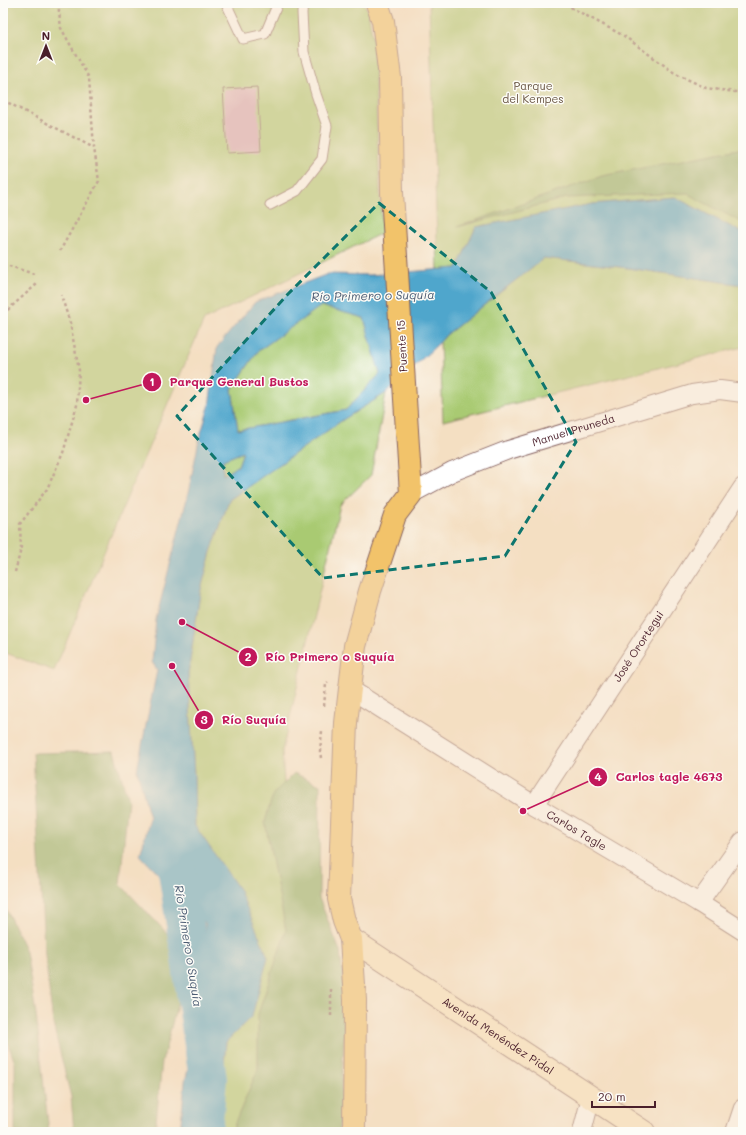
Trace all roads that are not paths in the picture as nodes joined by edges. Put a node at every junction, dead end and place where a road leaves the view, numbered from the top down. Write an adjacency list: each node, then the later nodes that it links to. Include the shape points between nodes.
1 (226, 3): 2 (lane, via 243,39 265,34)
2 (278, 3)
3 (303, 3): 5 (lane, via 304,52 327,126 322,159 297,191)
4 (377, 3): 8 (main road, Puente 15, via 383,21 390,78 392,193)
5 (270, 205)
6 (743, 393): 8 (street, Manuel Pruneda, via 720,390 677,398 508,450 452,472)
7 (743, 487): 10 (street, José Orortegui)
8 (411, 494): 9 (main road, via 394,515 372,584 355,646)
9 (350, 689): 10 (street, Carlos Tagle); 14 (main road, via 346,723 339,899)
10 (534, 805): 12 (street, Carlos Tagle)
11 (743, 841): 12 (street)
12 (699, 903): 13 (street, Carlos Tagle)
13 (743, 931)
14 (351, 939): 15 (main road, Avenida Menéndez Pidal); 17 (main road, via 355,1000)
15 (591, 1097): 18 (street); 19 (main road, Avenida Menéndez Pidal)
16 (743, 1108): 20 (street)
17 (354, 1132)
18 (582, 1132)
19 (644, 1132)
20 (735, 1132)

